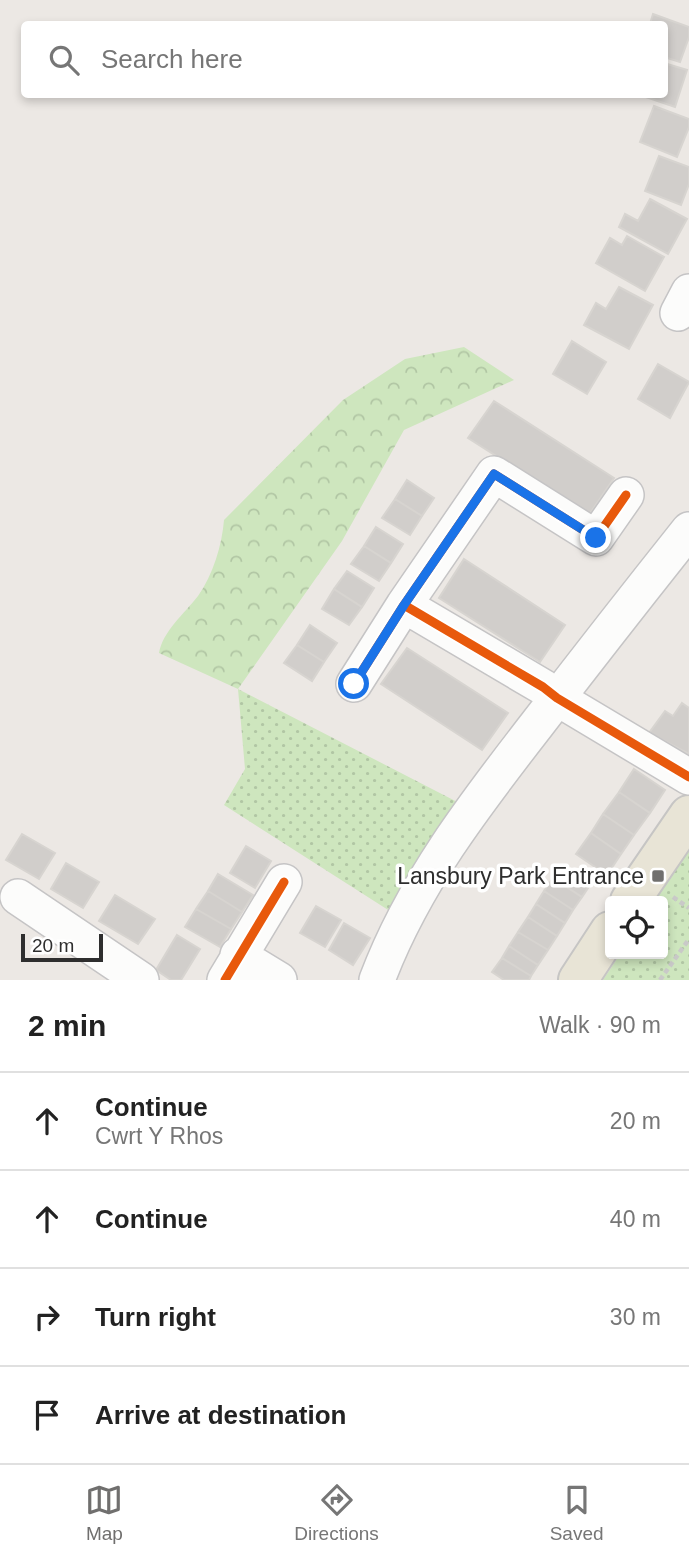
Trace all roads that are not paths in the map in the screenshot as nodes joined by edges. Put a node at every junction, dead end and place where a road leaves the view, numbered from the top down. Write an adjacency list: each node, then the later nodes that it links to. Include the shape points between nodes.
1 (626, 495): 3 (street, via 596,538 494,474)
2 (689, 530): 5 (street)
3 (404, 605): 4 (street); 5 (street)
4 (354, 684)
5 (557, 698): 6 (street); 15 (street, via 437,860 391,944)
6 (689, 777)
7 (689, 815): 9 (main road)
8 (284, 882): 12 (street)
9 (633, 896)
10 (18, 897): 13 (street)
11 (605, 939): 16 (main road)
12 (232, 968): 14 (street)
13 (141, 980)
14 (279, 980)
15 (377, 980)
16 (578, 980)

